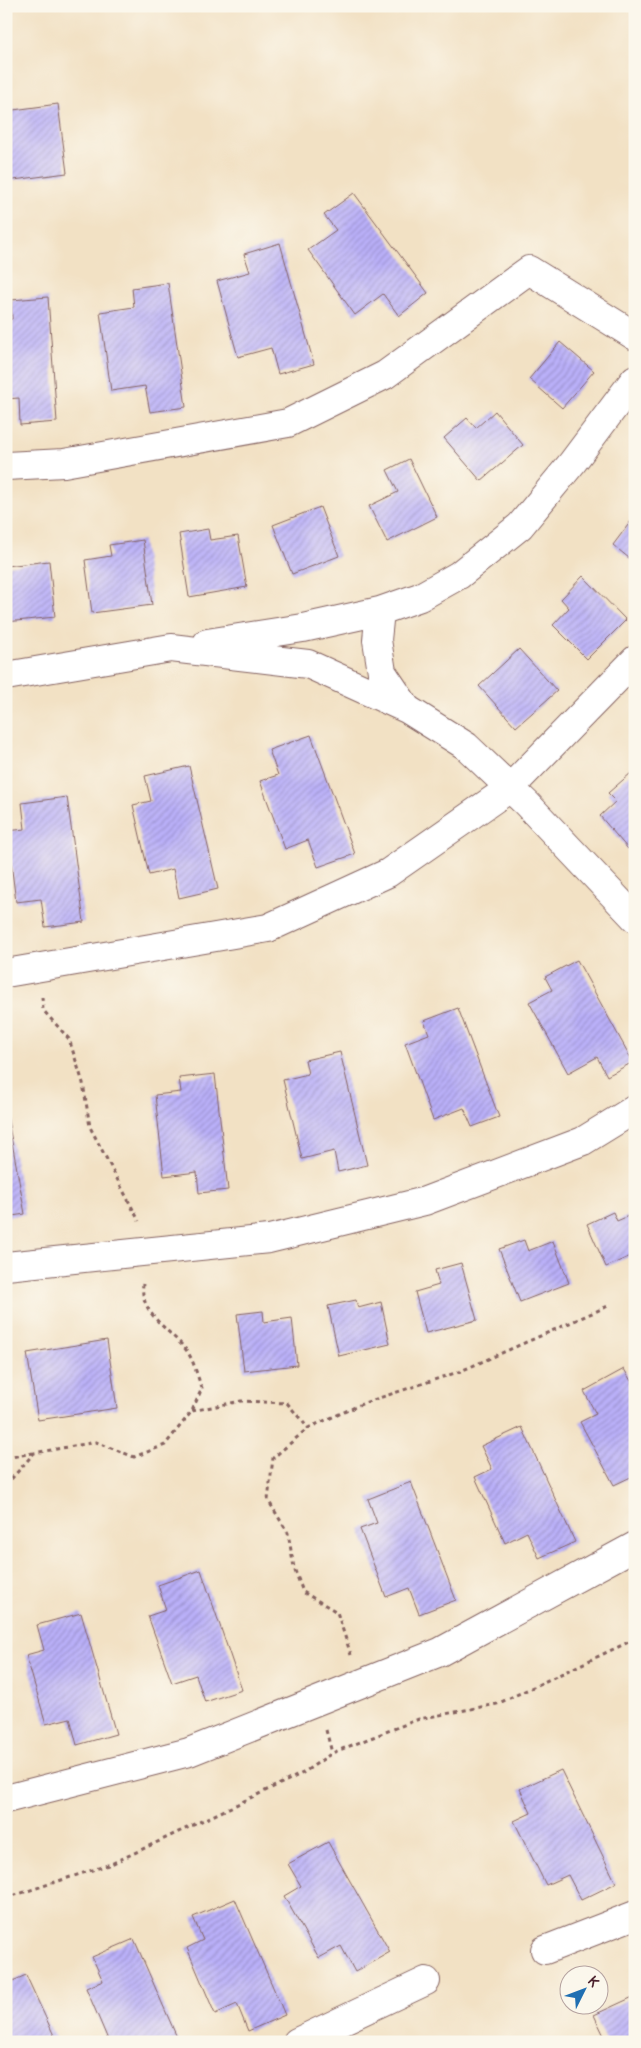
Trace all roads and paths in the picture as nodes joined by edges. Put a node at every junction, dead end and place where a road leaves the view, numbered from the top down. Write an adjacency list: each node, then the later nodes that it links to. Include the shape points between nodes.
1 (635, 336): 3 (street, via 529,270 385,375 288,423 64,463)
2 (635, 379): 4 (street, via 520,526 460,575 420,597)
3 (6, 466)
4 (380, 611): 5 (street, via 303,628); 8 (street, via 377,640 382,672)
5 (171, 648): 7 (street); 8 (street, via 308,664)
6 (635, 660): 9 (street)
7 (6, 676)
8 (407, 709): 9 (street, via 466,746)
9 (510, 788): 10 (street); 11 (street, via 388,874 268,928)
10 (635, 918)
11 (42, 965): 12 (street); 14 (path, via 42,1010 69,1039 83,1083 90,1127 138,1218)
12 (6, 972)
13 (635, 1109): 14 (street, via 583,1141 425,1201 269,1240)
14 (147, 1252): 15 (street); 17 (path, via 142,1293 156,1321 187,1351 191,1360 202,1388)
15 (6, 1266)
16 (608, 1306): 18 (path, via 460,1371 364,1403)
17 (192, 1411): 18 (path, via 241,1401 287,1403); 19 (path, via 165,1445 134,1456 96,1442)
18 (308, 1428): 24 (path, via 273,1458 268,1500 288,1533 302,1592 337,1612)
19 (34, 1453): 20 (path); 21 (path)
20 (6, 1458)
21 (6, 1485)
22 (635, 1546): 24 (street, via 440,1652)
23 (635, 1639): 26 (path, via 497,1704 419,1719 332,1753 303,1773 111,1864)
24 (363, 1682): 25 (street, via 189,1752)
25 (6, 1799)
26 (6, 1898)
27 (635, 1915): 28 (street)
28 (545, 1950)
29 (426, 1981): 30 (street)
30 (297, 2042)

